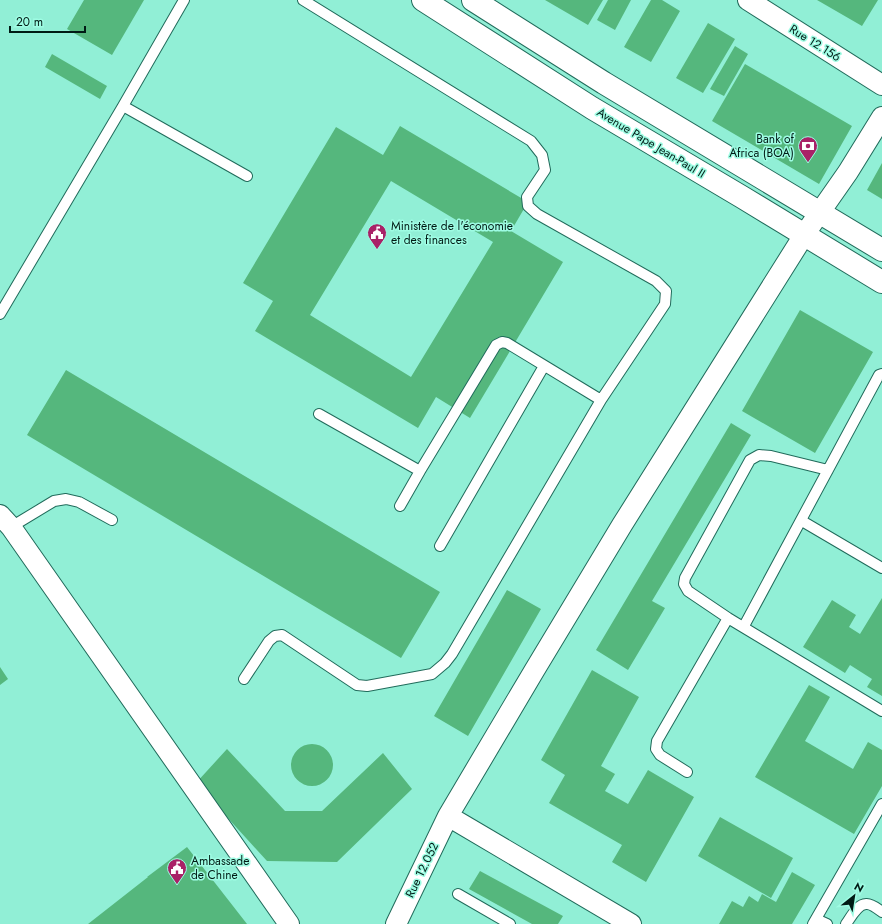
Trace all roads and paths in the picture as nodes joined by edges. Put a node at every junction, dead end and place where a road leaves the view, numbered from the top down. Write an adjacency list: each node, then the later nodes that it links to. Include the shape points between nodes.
1 (184, 0): 7 (lane)
2 (303, 0): 17 (lane, via 531,141 542,155 545,170 527,197 528,206 537,214 656,281 666,291 665,304)
3 (423, 0): 11 (main road, Avenue Pape Jean-Paul II, via 592,108)
4 (473, 0): 10 (main road, via 611,87)
5 (748, 0): 6 (street, Rue 12.156)
6 (882, 85)
7 (123, 106): 9 (lane); 14 (lane)
8 (882, 118): 10 (street, Rue 12.052)
9 (247, 176)
10 (820, 212): 11 (street, Rue 12.052); 12 (main road)
11 (804, 235): 13 (main road, Avenue Pape Jean-Paul II); 33 (street, Rue 12.052, via 622,525)
12 (882, 250)
13 (882, 282)
14 (0, 314)
15 (544, 366): 17 (lane); 20 (lane, via 508,343 496,345); 25 (lane)
16 (882, 374): 19 (lane, via 879,375)
17 (601, 400): 29 (lane, via 452,654 432,674 367,686 357,685 282,636 275,636)
18 (319, 414): 20 (lane)
19 (828, 470): 24 (lane); 27 (lane, via 771,456 759,455 750,460 684,584 688,591)
20 (420, 471): 21 (lane)
21 (400, 506)
22 (112, 520): 23 (lane, via 79,502 66,499 54,501)
23 (6, 521): 37 (street)
24 (802, 521): 26 (lane); 28 (lane)
25 (440, 546)
26 (882, 568)
27 (728, 618): 28 (lane); 31 (lane, via 657,742 656,749 660,755)
28 (744, 626): 30 (lane)
29 (244, 679)
30 (882, 711)
31 (687, 772)
32 (882, 804): 36 (lane)
33 (448, 816): 38 (street, Rue 12.052); 40 (street)
34 (458, 894): 39 (lane)
35 (882, 912): 42 (lane, via 863,904)
36 (814, 921): 41 (lane)
37 (289, 924)
38 (396, 924)
39 (510, 924)
40 (631, 924)
41 (827, 924)
42 (846, 924)

